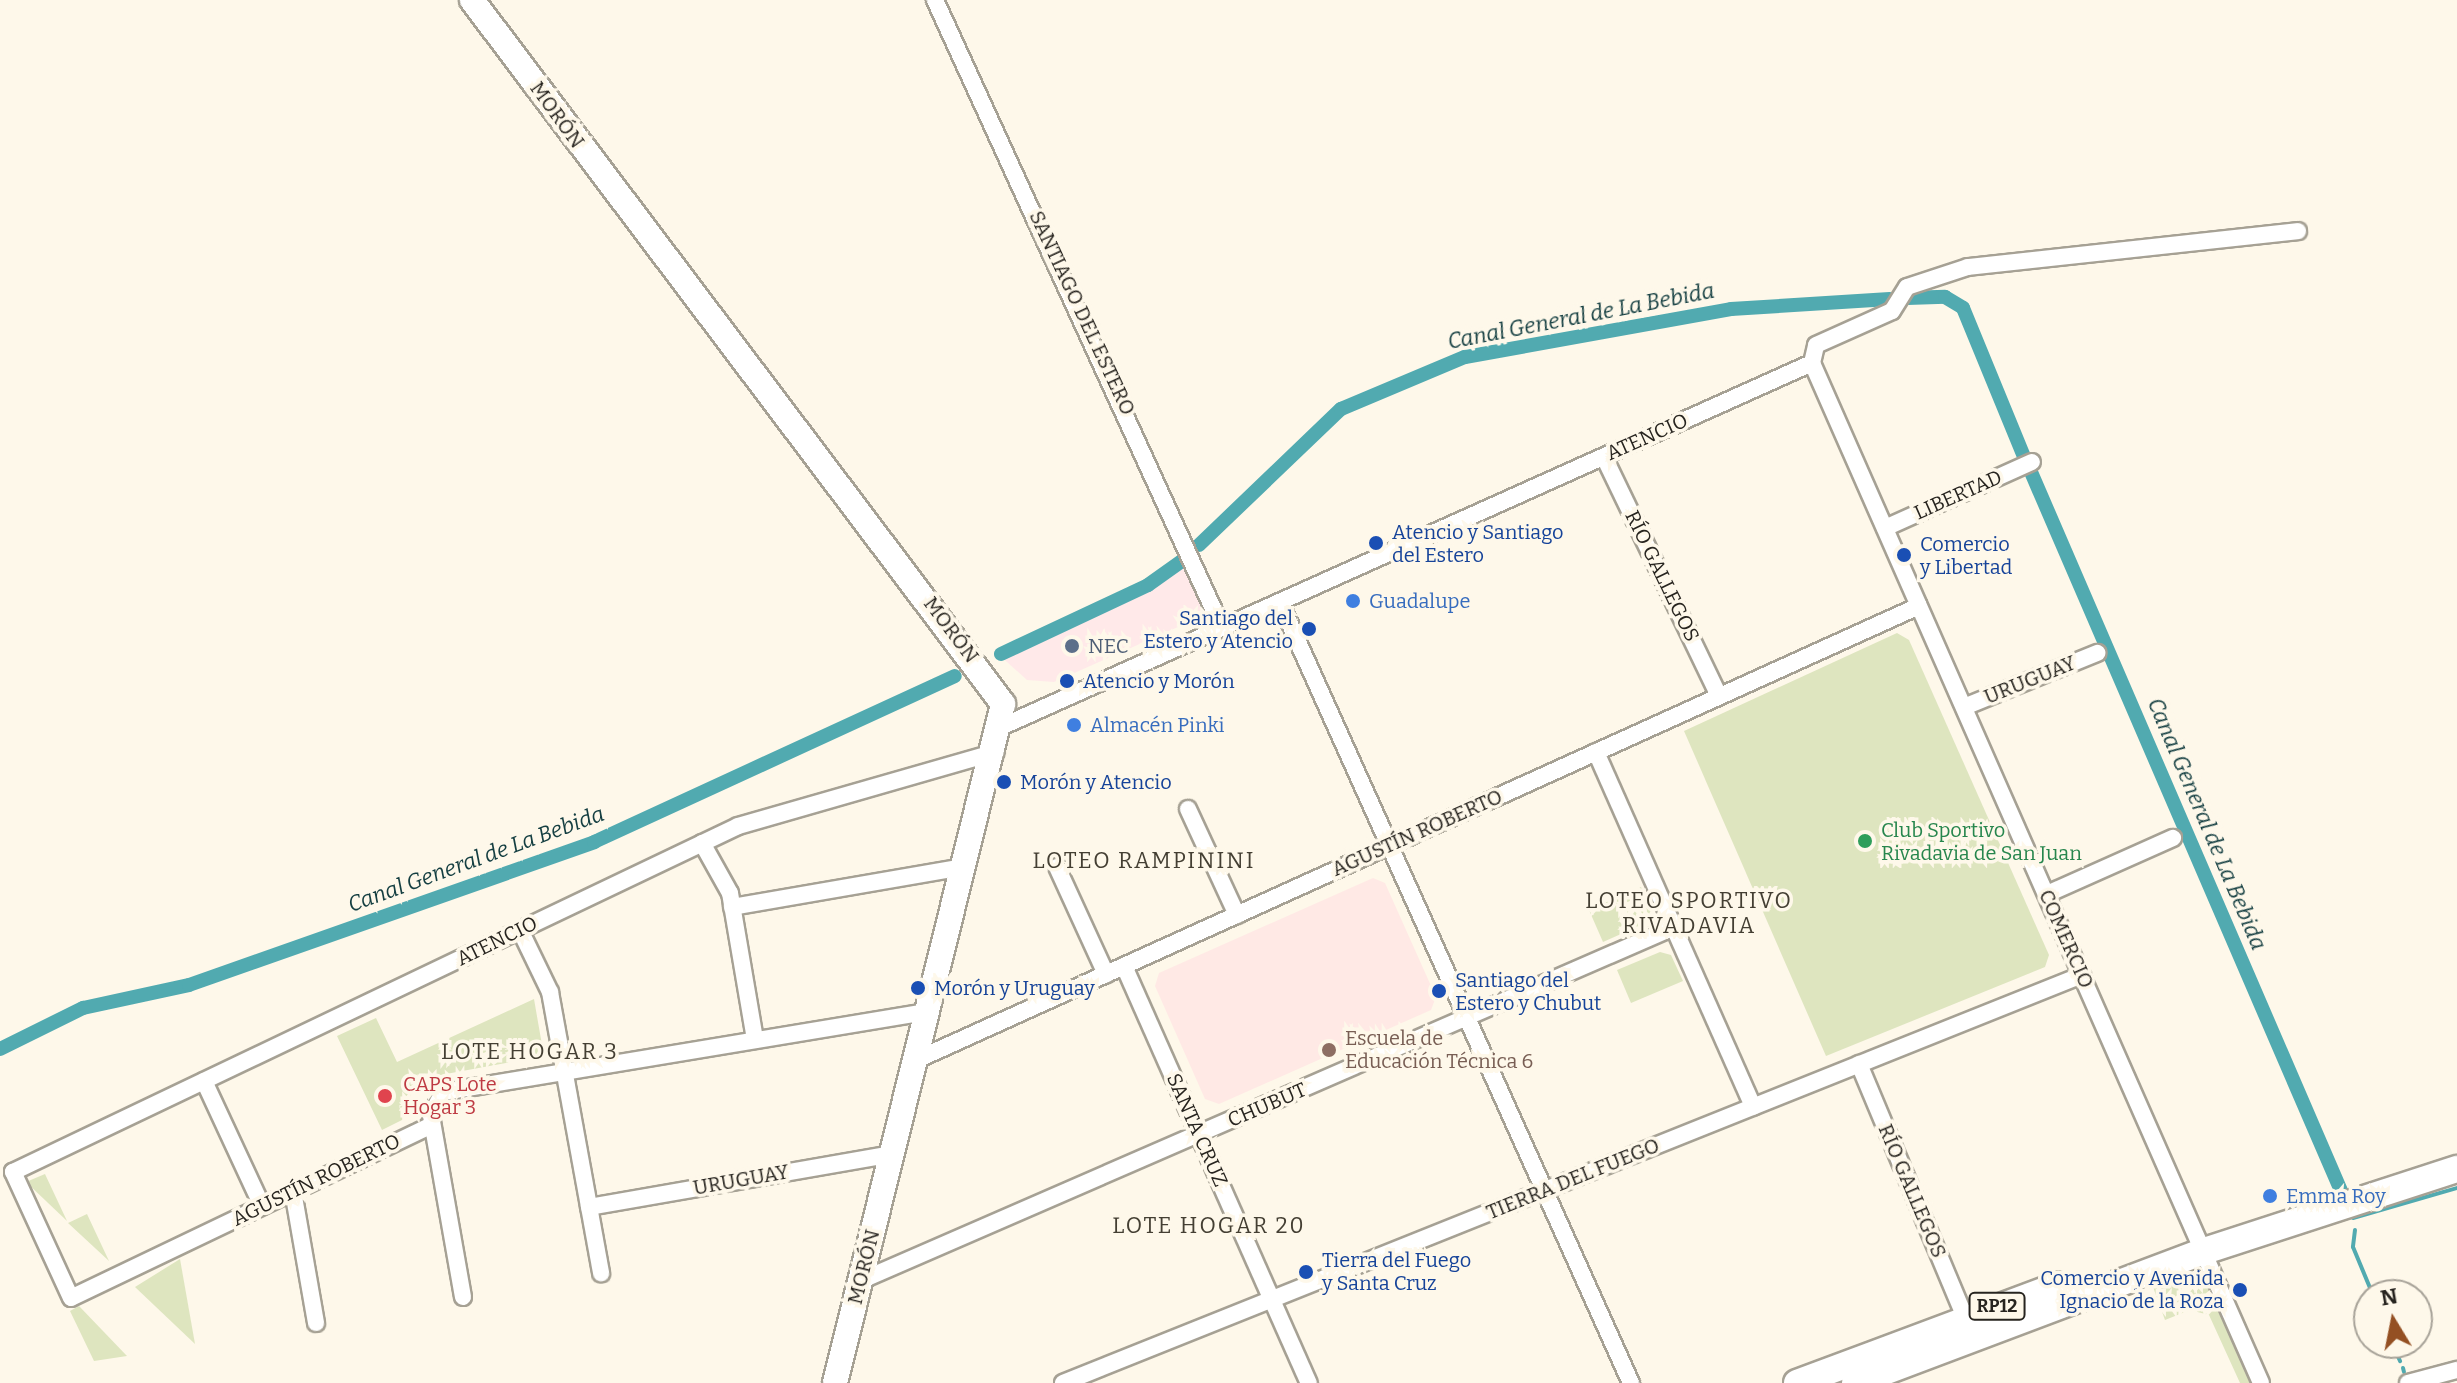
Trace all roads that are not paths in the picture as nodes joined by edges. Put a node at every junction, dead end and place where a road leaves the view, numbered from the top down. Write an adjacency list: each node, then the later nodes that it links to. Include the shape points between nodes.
1 (472, 0): 14 (street, MORÓN, via 680,282 968,650 1001,699)
2 (935, 0): 10 (street, SANTIAGO DEL ESTERO)
3 (2298, 231): 4 (street, ATENCIO, via 1968,267 1907,287 1892,311 1816,345)
4 (1812, 363): 5 (street, ATENCIO); 7 (street, COMERCIO)
5 (1604, 457): 8 (street, ATENCIO); 12 (street, RÍO GALLEGOS)
6 (2032, 462): 7 (street, LIBERTAD)
7 (1885, 528): 9 (street, COMERCIO)
8 (1280, 602): 10 (street, ATENCIO); 20 (street)
9 (1919, 606): 12 (street, AGUSTÍN ROBERTO); 13 (street, COMERCIO)
10 (1222, 628): 14 (street, ATENCIO)
11 (2097, 653): 13 (street, URUGUAY)
12 (1719, 696): 16 (street, AGUSTÍN ROBERTO)
13 (1964, 707): 23 (street, COMERCIO)
14 (1003, 726): 15 (street, MORÓN)
15 (996, 752): 19 (street, ATENCIO); 21 (street, MORÓN)
16 (1596, 752): 20 (street, AGUSTÍN ROBERTO); 26 (street)
17 (1188, 809): 25 (street)
18 (2173, 838): 23 (street)
19 (702, 843): 24 (street); 27 (street, ATENCIO)
20 (1389, 846): 25 (street, AGUSTÍN ROBERTO); 32 (street)
21 (964, 867): 24 (street); 31 (street, MORÓN)
22 (1057, 867): 29 (street)
23 (2047, 894): 30 (street, COMERCIO)
24 (732, 907): 33 (street)
25 (1237, 915): 28 (street, AGUSTÍN ROBERTO)
26 (1674, 927): 32 (street, CHUBUT); 38 (street)
27 (520, 930): 36 (street, via 550,992); 37 (street, ATENCIO)
28 (1124, 966): 29 (street, AGUSTÍN ROBERTO); 40 (street, SANTA CRUZ)
29 (1106, 974): 34 (street, AGUSTÍN ROBERTO)
30 (2082, 975): 35 (street, TIERRA DEL FUEGO); 47 (street, COMERCIO)
31 (926, 1012): 33 (street); 34 (street, MORÓN)
32 (1467, 1019): 40 (street, CHUBUT); 43 (street)
33 (755, 1040): 36 (street)
34 (914, 1061): 41 (street, MORÓN)
35 (1859, 1064): 38 (street, TIERRA DEL FUEGO); 53 (street, RÍO GALLEGOS)
36 (564, 1071): 39 (street, via 443,1092 432,1107); 46 (street)
37 (204, 1081): 45 (street); 51 (street, ATENCIO, via 13,1172)
38 (1753, 1107): 43 (street, TIERRA DEL FUEGO)
39 (432, 1125): 44 (street, AGUSTÍN ROBERTO); 50 (street)
40 (1199, 1135): 49 (street, CHUBUT); 52 (street, SANTA CRUZ)
41 (893, 1154): 46 (street, URUGUAY); 49 (street, MORÓN)
42 (2457, 1169): 47 (main road, RP12)
43 (1544, 1190): 52 (street, TIERRA DEL FUEGO); 59 (street)
44 (293, 1191): 45 (street, AGUSTÍN ROBERTO); 54 (street)
45 (262, 1206): 51 (street, AGUSTÍN ROBERTO)
46 (589, 1207): 48 (street)
47 (2204, 1251): 53 (main road, RP12, via 2146,1261); 61 (main road, RP12); 62 (street, COMERCIO)
48 (601, 1273)
49 (860, 1281): 56 (street, MORÓN)
50 (463, 1297)
51 (71, 1298)
52 (1272, 1300): 57 (street, TIERRA DEL FUEGO); 58 (street, SANTA CRUZ)
53 (1965, 1317): 60 (main road, RP12)
54 (316, 1323)
55 (2457, 1370): 63 (street)
56 (835, 1383)
57 (1063, 1383)
58 (1309, 1383)
59 (1631, 1383)
60 (1797, 1383)
61 (1855, 1383)
62 (2261, 1383)
63 (2408, 1383)

